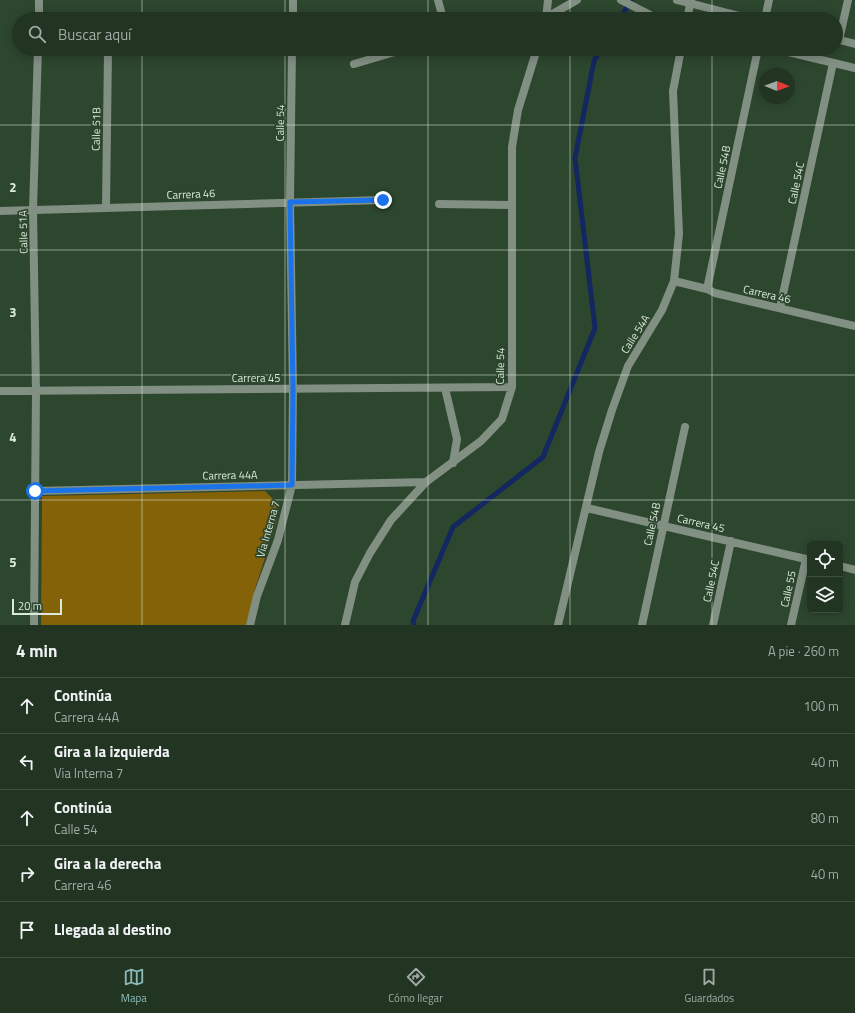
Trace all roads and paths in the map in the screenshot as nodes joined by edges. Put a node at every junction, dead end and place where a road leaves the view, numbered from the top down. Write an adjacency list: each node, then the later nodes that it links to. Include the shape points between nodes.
1 (39, 0): 11 (street)
2 (293, 0): 12 (street)
3 (438, 0): 13 (street)
4 (548, 0): 14 (street)
5 (577, 0): 15 (street)
6 (677, 0): 10 (street)
7 (769, 0): 19 (street)
8 (848, 0): 20 (street)
9 (622, 1): 16 (street)
10 (690, 2): 17 (street); 18 (street)
11 (39, 12)
12 (293, 12)
13 (441, 12)
14 (547, 12)
15 (556, 12)
16 (643, 12)
17 (688, 12)
18 (726, 12)
19 (766, 12)
20 (843, 20)
21 (843, 41): 22 (street)
22 (855, 44)
23 (38, 56): 39 (street, Calle 51A)
24 (108, 56): 38 (street, Calle 51B)
25 (292, 56): 35 (street, Calle 54)
26 (381, 56): 32 (street)
27 (535, 56): 37 (street, Calle 54, via 518,110 512,147)
28 (680, 56): 41 (street, Calle 54A, via 673,91 679,234)
29 (757, 56): 42 (street, Calle 54B)
30 (804, 56): 31 (street)
31 (833, 63): 33 (street); 43 (street, Calle 54C)
32 (354, 64)
33 (855, 68)
34 (383, 200): 35 (street, Carrera 46)
35 (290, 202): 38 (street, Carrera 46); 47 (street, Calle 54)
36 (439, 204): 37 (street)
37 (512, 205): 45 (street, Calle 54)
38 (106, 207): 39 (street, Carrera 46)
39 (33, 210): 40 (street, Carrera 46); 48 (street, Calle 51A)
40 (0, 211)
41 (674, 281): 42 (street, Carrera 46); 55 (street, Calle 54A, via 662,310 628,366 599,452)
42 (707, 289): 43 (street, Carrera 46)
43 (780, 308): 44 (street, Carrera 46)
44 (855, 326)
45 (512, 387): 46 (street, Carrera 45); 51 (street, Calle 54, via 502,419 481,441)
46 (445, 388): 47 (street, Carrera 45); 51 (street, via 457,439)
47 (293, 389): 48 (street, Carrera 45); 53 (street, Via Interna 7)
48 (36, 391): 49 (street, Carrera 45); 54 (street, Calle 51A)
49 (0, 392)
50 (685, 427): 56 (street, Calle 54B)
51 (453, 463): 52 (street, Calle 54)
52 (426, 482): 53 (street, Carrera 44A); 64 (street, Calle 54, via 391,520 370,553 355,582)
53 (292, 485): 54 (street, Carrera 44A); 63 (street, Via Interna 7, via 278,540 257,596)
54 (35, 491): 62 (street, Calle 51A)
55 (587, 508): 56 (street, Carrera 45); 65 (street, Calle 54A)
56 (663, 525): 57 (street, Carrera 45); 66 (street, Calle 54B)
57 (731, 541): 58 (street, Carrera 45); 67 (street, Calle 54C)
58 (807, 559)
59 (807, 563): 68 (street, Calle 55)
60 (843, 567): 61 (street)
61 (855, 570)
62 (34, 625)
63 (250, 625)
64 (345, 625)
65 (558, 625)
66 (642, 625)
67 (713, 625)
68 (791, 625)

